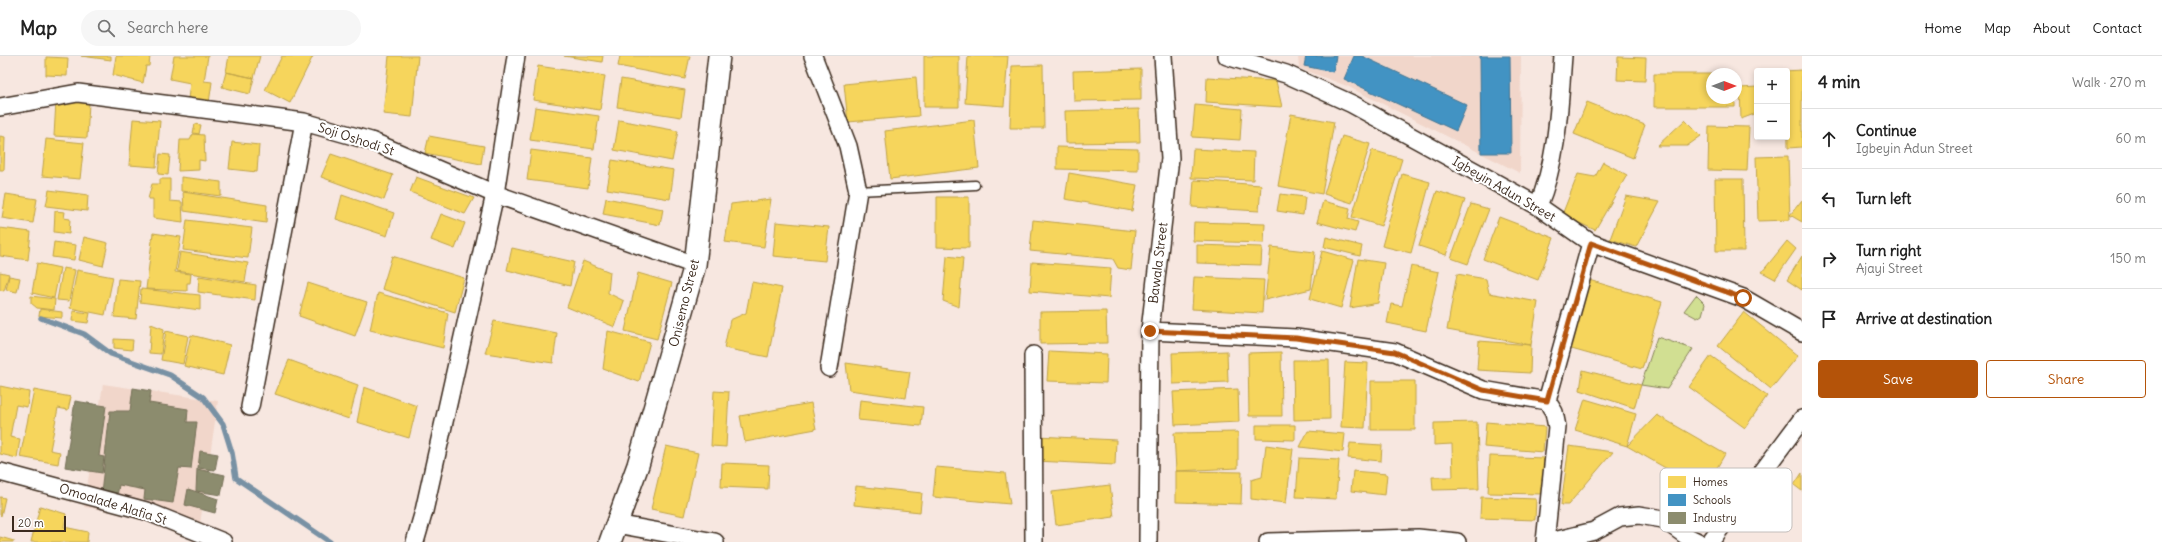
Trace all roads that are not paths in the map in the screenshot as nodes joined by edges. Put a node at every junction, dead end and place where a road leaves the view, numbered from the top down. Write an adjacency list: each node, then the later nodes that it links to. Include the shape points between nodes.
1 (516, 56): 11 (street)
2 (719, 56): 14 (street, Onisemo Street)
3 (813, 56): 10 (street, via 848,146)
4 (1163, 56): 15 (street, Bawala Street, via 1170,158)
5 (1227, 56): 12 (street, Igbeyin Adun Street, via 1286,74 1352,104)
6 (1563, 56): 12 (street, via 1548,184)
7 (0, 107): 8 (street, Soji Oshodi St, via 78,93)
8 (304, 122): 11 (street, Soji Oshodi St, via 371,141); 20 (street)
9 (975, 185): 10 (lane)
10 (858, 190): 18 (street)
11 (495, 194): 14 (street, Soji Oshodi St); 31 (street, via 424,512)
12 (1538, 206): 13 (street, Igbeyin Adun Street)
13 (1591, 243): 16 (street, Igbeyin Adun Street, via 1743,298); 19 (street)
14 (696, 265): 27 (street, Onisemo Street, via 638,465)
15 (1150, 331): 19 (street, via 1296,338 1395,352 1483,390); 34 (street, Bawala Street)
16 (1802, 332)
17 (1033, 355): 33 (street)
18 (829, 368)
19 (1547, 401): 37 (street, via 1554,412 1557,427)
20 (250, 408)
21 (1802, 420): 22 (street)
22 (1766, 468)
23 (0, 472): 30 (street, Omoalade Alafia St, via 146,512)
24 (1660, 518): 28 (street, via 1639,515 1620,518)
25 (1682, 532): 29 (street)
26 (1718, 532): 39 (street)
27 (613, 533): 32 (street)
28 (1590, 536): 38 (street)
29 (1693, 540)
30 (223, 542)
31 (415, 542)
32 (714, 542)
33 (1034, 542)
34 (1148, 542)
35 (1268, 542): 36 (street, via 1410,538)
36 (1457, 542)
37 (1545, 542)
38 (1550, 542)
39 (1710, 542)

